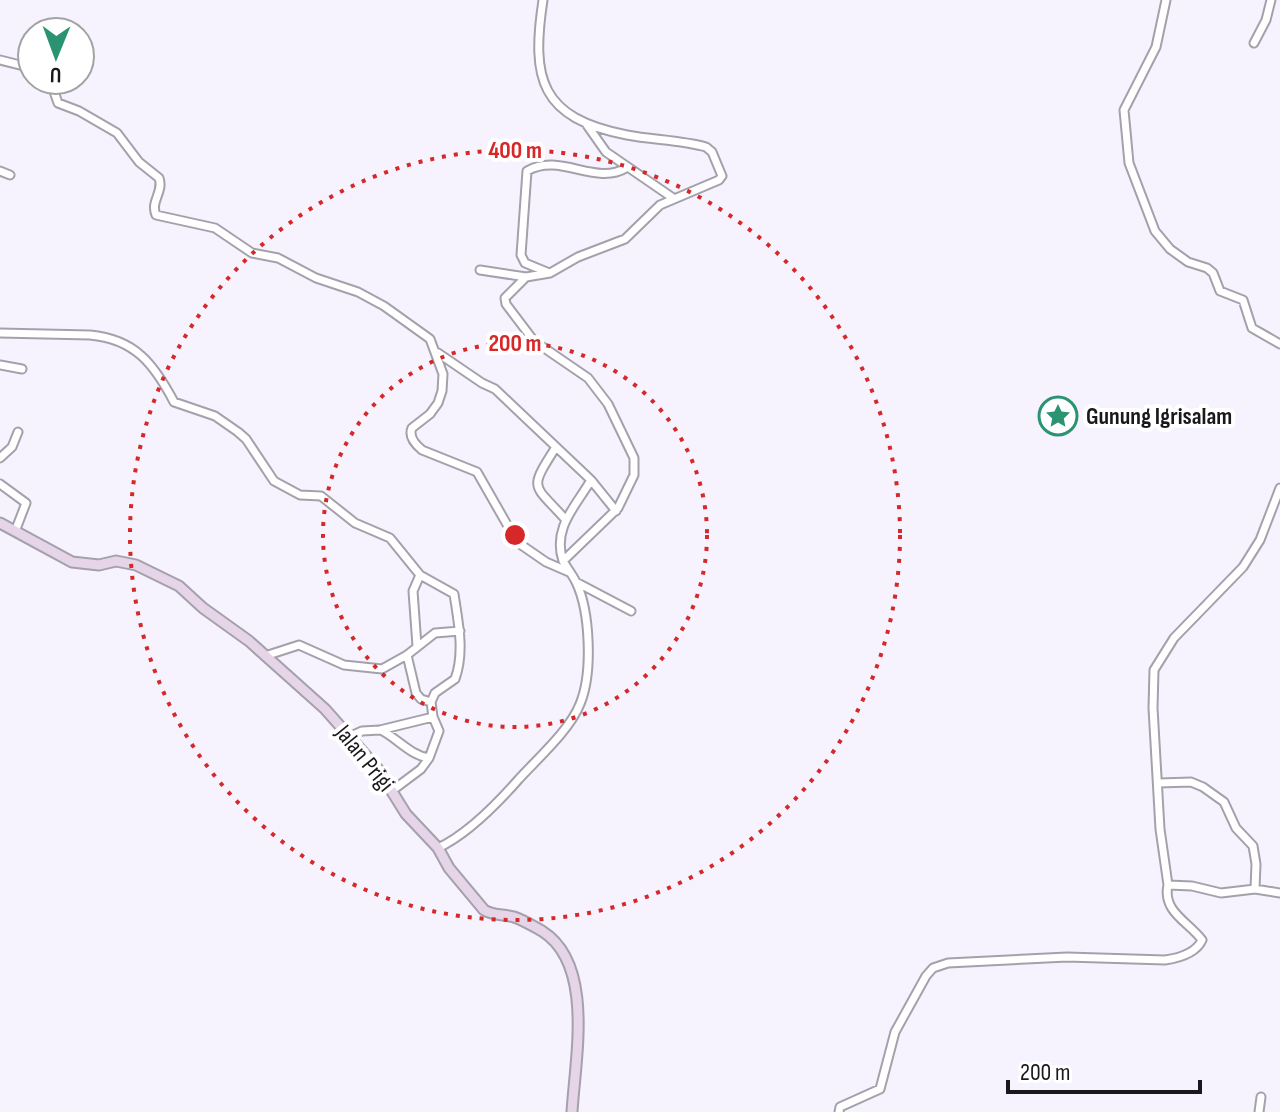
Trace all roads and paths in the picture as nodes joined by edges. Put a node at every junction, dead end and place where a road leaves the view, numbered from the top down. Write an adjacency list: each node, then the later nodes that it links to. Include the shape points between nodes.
1 (543, 0): 6 (street, via 538,62 542,84)
2 (1166, 0): 15 (street, via 1156,47 1124,110 1129,163 1152,225 1170,249 1207,268 1220,291 1243,300 1252,328)
3 (1271, 0): 4 (street)
4 (1254, 43)
5 (56, 96): 16 (street, via 58,103 117,133 159,178 156,215 215,228 252,253 278,258 358,292 419,330)
6 (587, 125): 7 (street, via 606,152); 10 (street, via 709,149 721,178)
7 (626, 168): 10 (street); 12 (street, via 610,175 556,164 527,171 521,255 525,263)
8 (0, 171): 9 (street)
9 (10, 175)
10 (673, 198): 12 (street, via 625,239)
11 (480, 270): 13 (street)
12 (550, 273): 13 (street)
13 (526, 277): 25 (street, via 505,298 506,304 534,341 588,378 632,450 634,475)
14 (0, 333): 31 (street, via 104,336 127,344 143,356 174,402 215,416 246,439 274,481 300,495 321,496 355,523 390,538)
15 (1280, 344)
16 (438, 353): 20 (street, via 495,389); 30 (street, via 442,391 430,414 412,428 411,437 422,450 477,472 517,542)
17 (0, 365): 18 (street)
18 (22, 369)
19 (18, 432): 21 (street)
20 (556, 447): 22 (street); 26 (street, via 538,475 537,488)
21 (0, 458)
22 (591, 480): 25 (street); 26 (street)
23 (0, 484): 28 (street, via 26,503)
24 (1280, 488): 43 (street, via 1243,567 1174,638 1154,670)
25 (616, 511): 29 (street)
26 (565, 519): 29 (street, via 559,541)
27 (0, 523): 28 (street, Jalan Prigi)
28 (16, 529): 37 (street, Jalan Prigi, via 72,562 125,562 179,586)
29 (563, 561): 30 (street)
30 (570, 572): 32 (street)
31 (420, 575): 34 (street, via 454,594); 35 (street, via 413,591)
32 (576, 582): 33 (street); 45 (street, via 588,645 580,704 507,792)
33 (631, 611)
34 (460, 631): 35 (street, via 435,633); 38 (street, via 455,679)
35 (417, 646): 36 (street)
36 (407, 655): 37 (street, via 382,669 344,665 299,645); 38 (street, via 418,698)
37 (265, 656): 41 (street, Jalan Prigi)
38 (431, 702): 39 (street)
39 (433, 717): 40 (street); 42 (street, via 438,737)
40 (380, 730): 41 (street); 42 (street, via 413,754)
41 (349, 737): 44 (street, Jalan Prigi)
42 (429, 758): 44 (street)
43 (1159, 783): 46 (street); 47 (street, via 1191,782 1224,802 1236,828 1253,846)
44 (393, 790): 45 (street, Jalan Prigi, via 406,814)
45 (438, 848): 50 (street, Jalan Prigi, via 484,910 544,933 568,958 576,1003)
46 (1168, 885): 47 (street, via 1221,893); 51 (street, via 1175,915 1201,937 1195,949 1165,960 1067,957 933,968 895,1032 880,1089)
47 (1255, 889): 48 (street)
48 (1280, 893)
49 (1261, 1097): 52 (street)
50 (572, 1112)
51 (839, 1112)
52 (1259, 1112)

